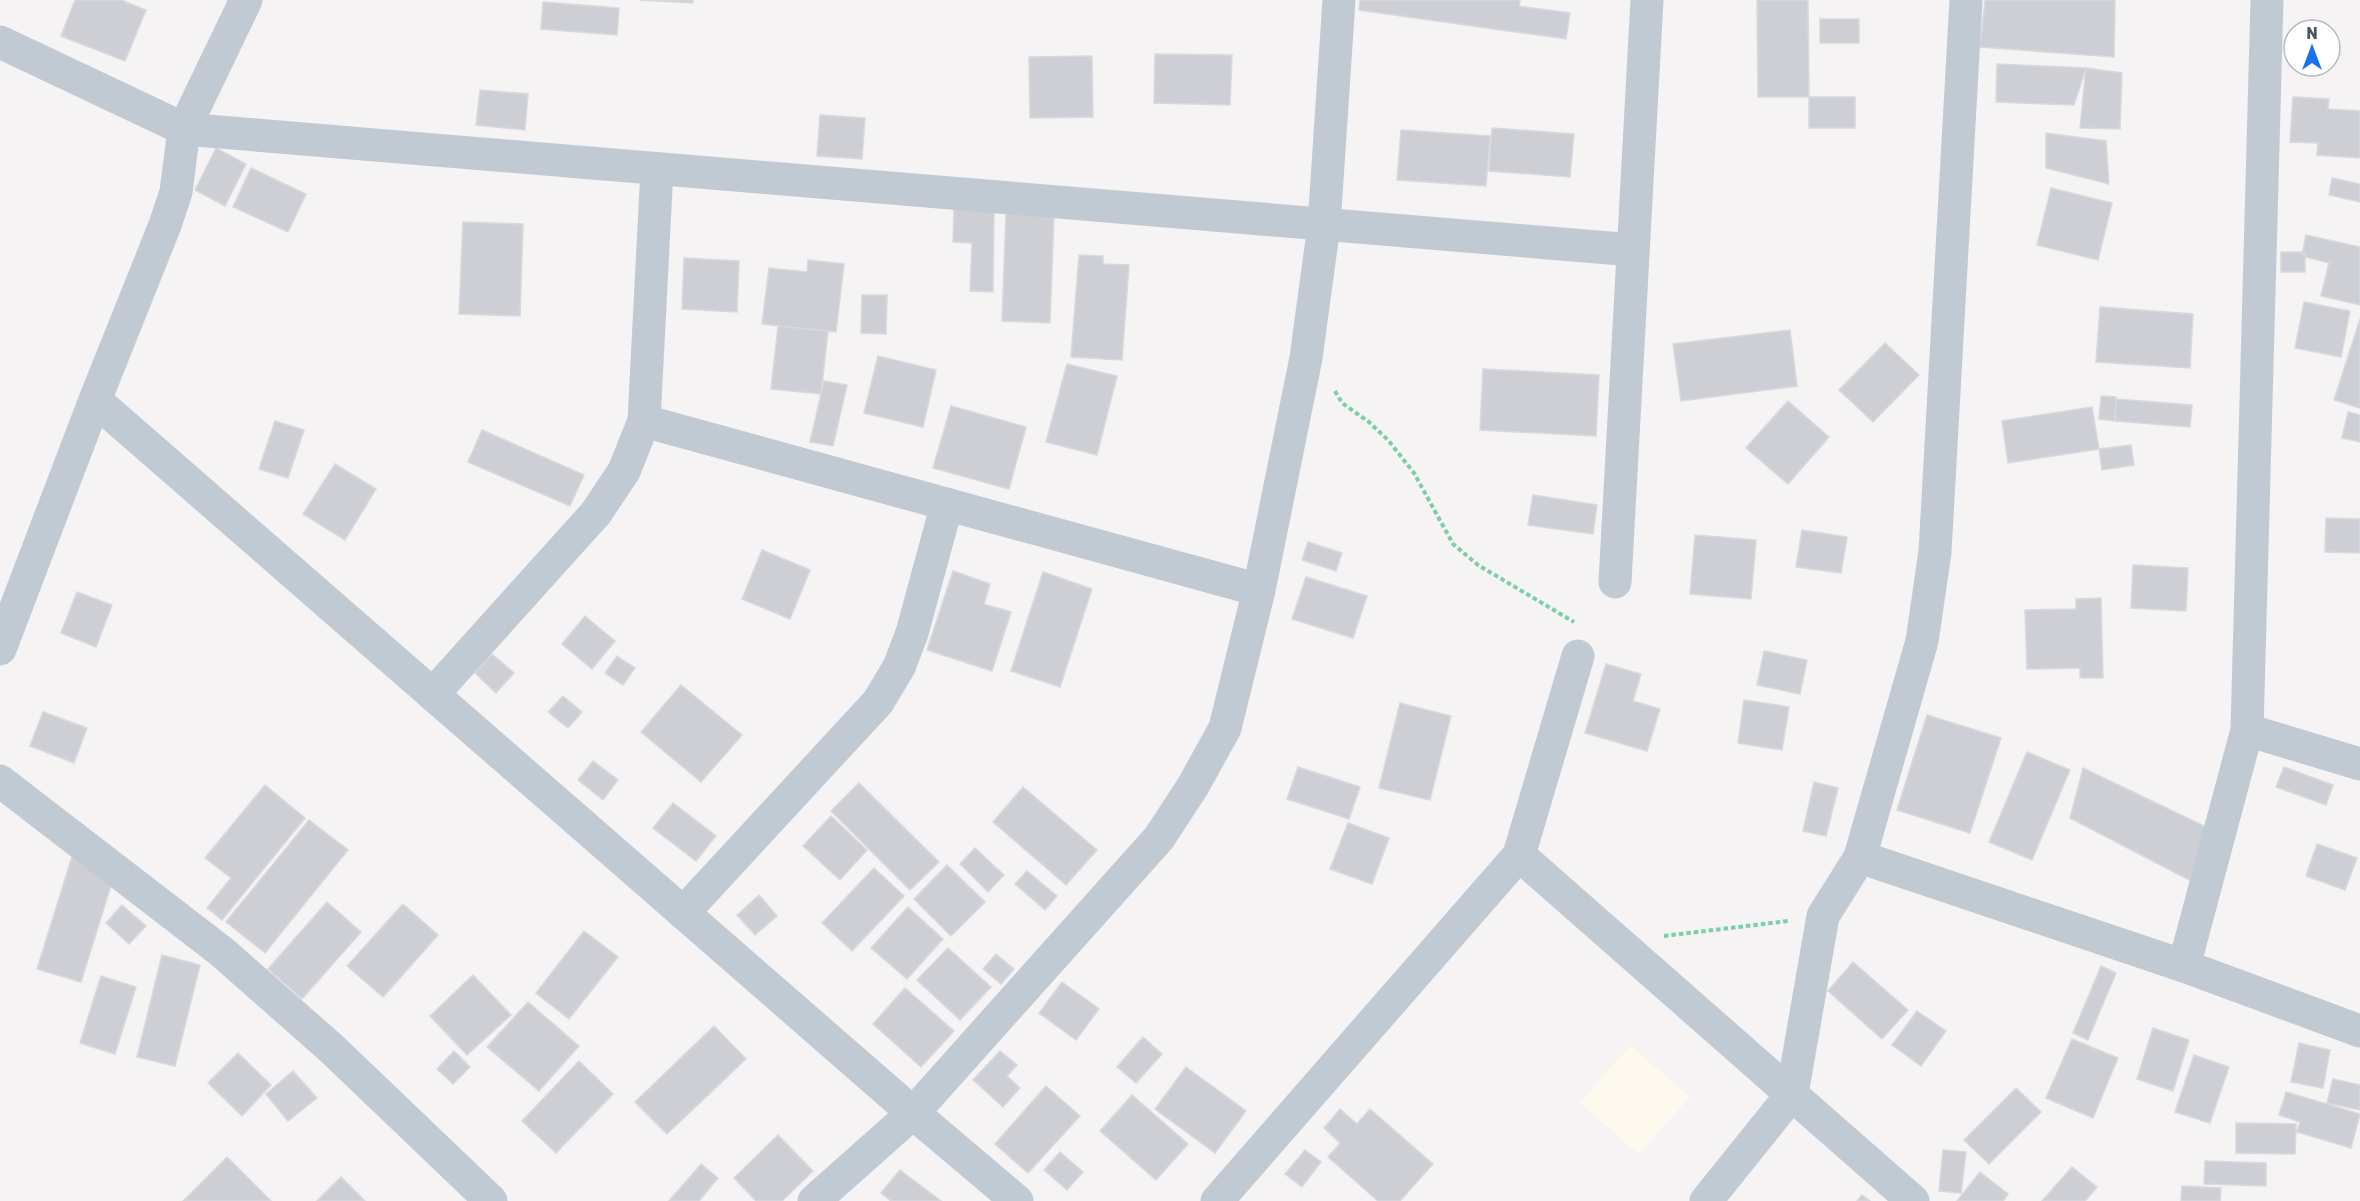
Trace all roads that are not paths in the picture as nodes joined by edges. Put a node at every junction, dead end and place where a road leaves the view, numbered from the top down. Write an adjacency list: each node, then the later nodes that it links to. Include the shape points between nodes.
1 (246, 0): 7 (street)
2 (1339, 0): 9 (street)
3 (1647, 0): 10 (street)
4 (1966, 0): 23 (street, via 1935,552 1922,641)
5 (2267, 0): 19 (street)
6 (0, 42): 7 (street)
7 (184, 129): 8 (street); 11 (street, via 176,192)
8 (657, 169): 9 (street); 12 (street)
9 (1324, 225): 10 (street); 15 (street, via 1306,358)
10 (1633, 250): 14 (street)
11 (95, 400): 16 (street); 18 (street)
12 (644, 421): 13 (street); 18 (street, via 624,471 596,513)
13 (946, 504): 15 (street); 24 (street, via 912,633 899,667 878,702)
14 (1615, 582)
15 (1259, 590): 28 (street, via 1224,728 1159,838)
16 (0, 649)
17 (1578, 656): 22 (street)
18 (432, 694): 24 (street)
19 (2247, 730): 20 (street); 25 (street)
20 (2360, 764)
21 (0, 781): 29 (street, via 222,952 331,1048)
22 (1519, 855): 27 (street); 32 (street)
23 (1860, 857): 25 (street); 27 (street, via 1823,916)
24 (683, 913): 28 (street)
25 (2184, 966): 26 (street)
26 (2360, 1031)
27 (1792, 1094): 33 (street); 34 (street)
28 (913, 1113): 30 (street); 31 (street)
29 (491, 1201)
30 (814, 1201)
31 (1017, 1201)
32 (1217, 1201)
33 (1706, 1201)
34 (1913, 1201)

